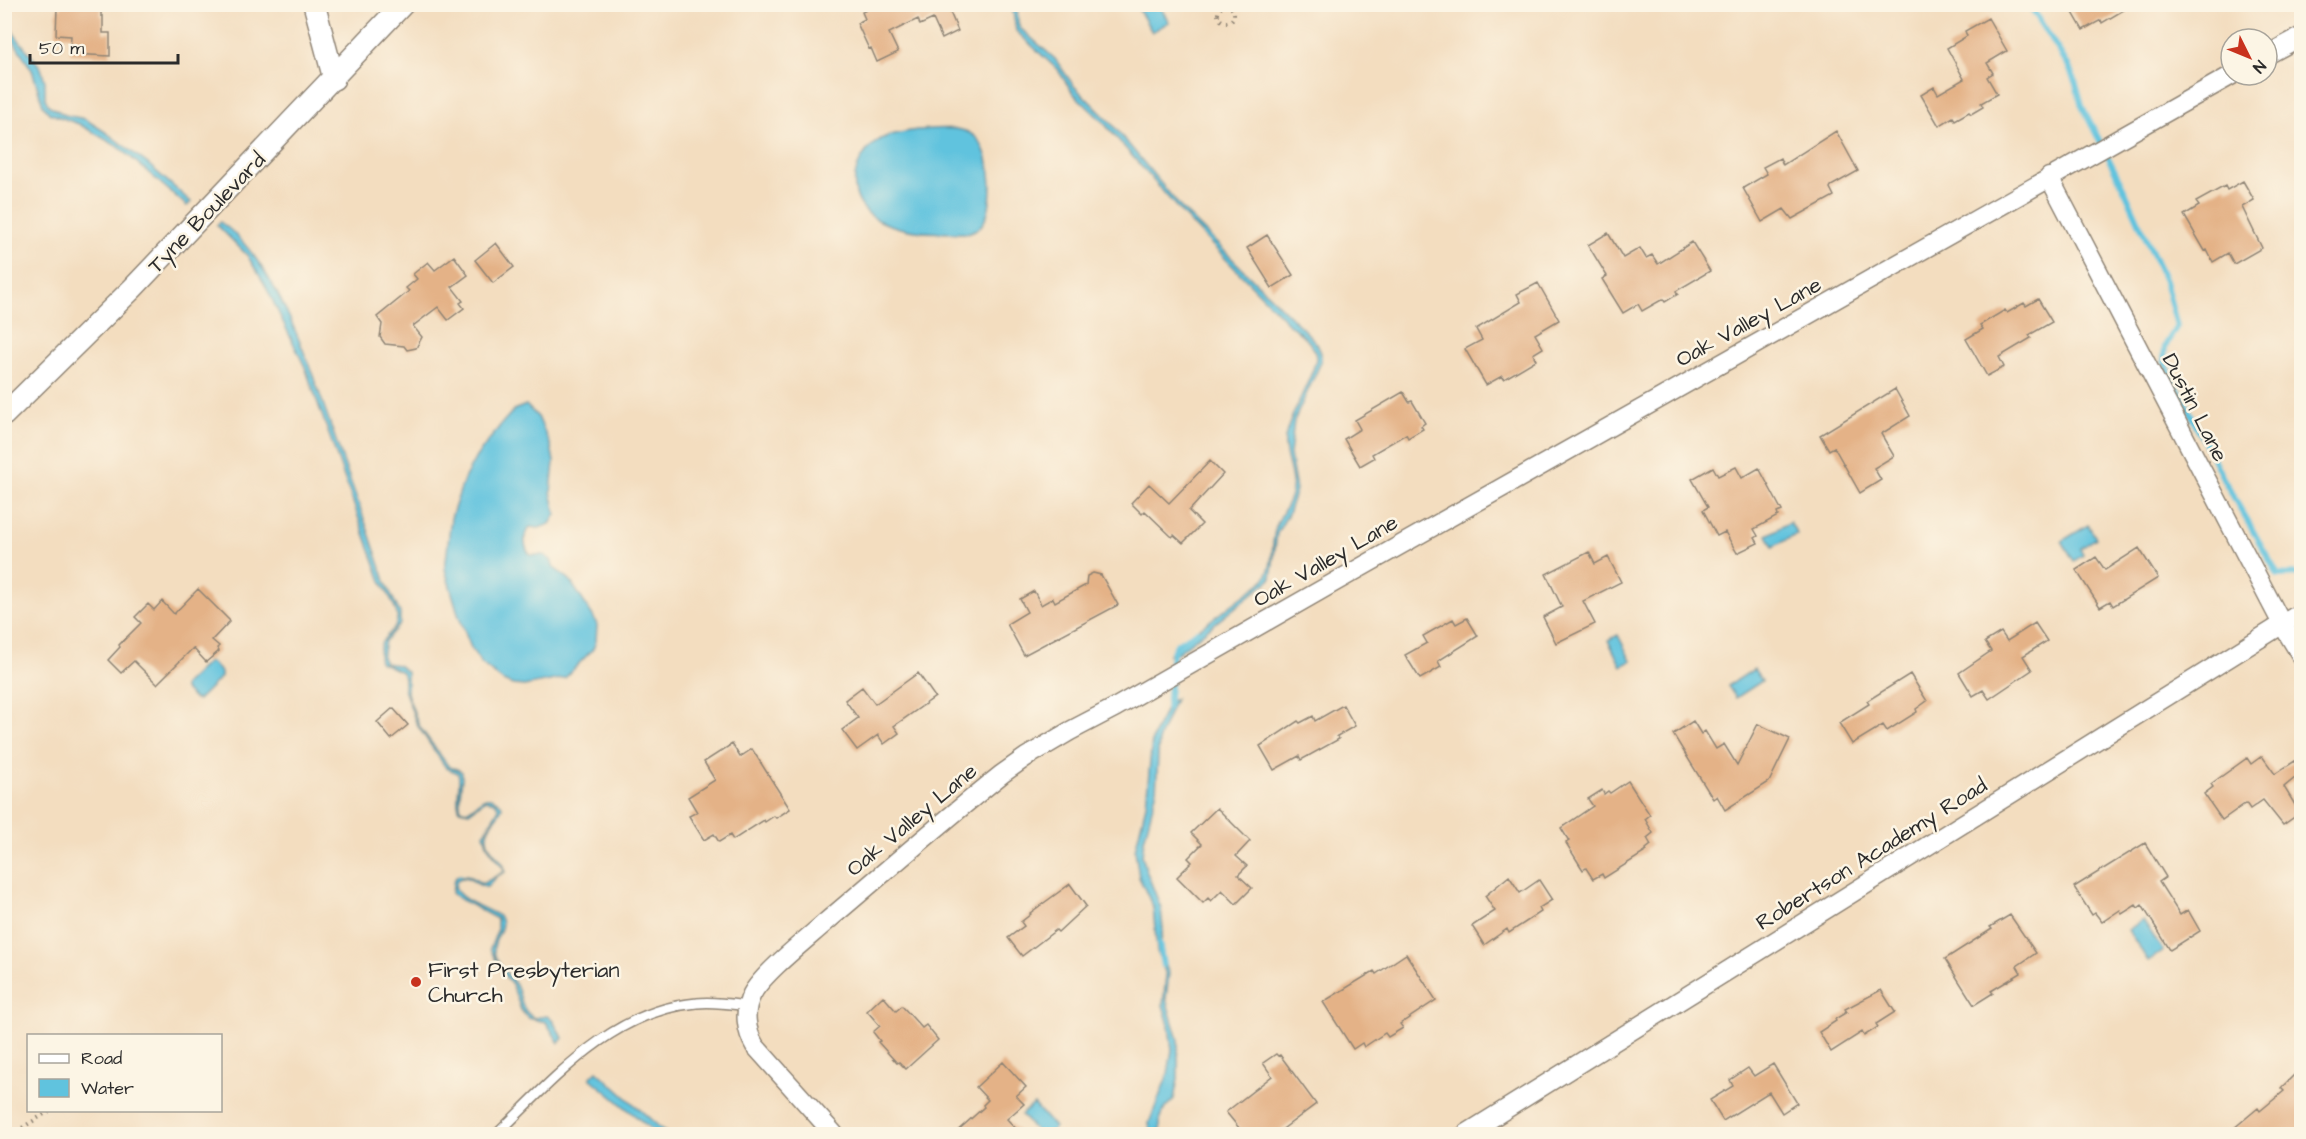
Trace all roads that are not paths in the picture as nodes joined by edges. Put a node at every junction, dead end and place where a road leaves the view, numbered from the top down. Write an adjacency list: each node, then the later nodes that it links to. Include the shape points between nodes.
1 (314, 4): 5 (street)
2 (404, 4): 5 (street, Tyne Boulevard)
3 (2301, 36): 4 (street)
4 (2279, 48)
5 (334, 79): 8 (street, Tyne Boulevard, via 133,288)
6 (2219, 82): 7 (street, Oak Valley Lane)
7 (2049, 177): 10 (street, Dustin Lane); 12 (street, Oak Valley Lane, via 1026,757 805,940 753,991)
8 (4, 415)
9 (2301, 612): 10 (street, Robertson Academy Road)
10 (2282, 624): 11 (street, Dustin Lane); 15 (street, Robertson Academy Road)
11 (2301, 657)
12 (747, 1006): 13 (lane, via 697,1003 673,1007 619,1029 580,1054); 14 (street, via 749,1034 755,1046)
13 (497, 1134)
14 (834, 1134)
15 (1466, 1134)

